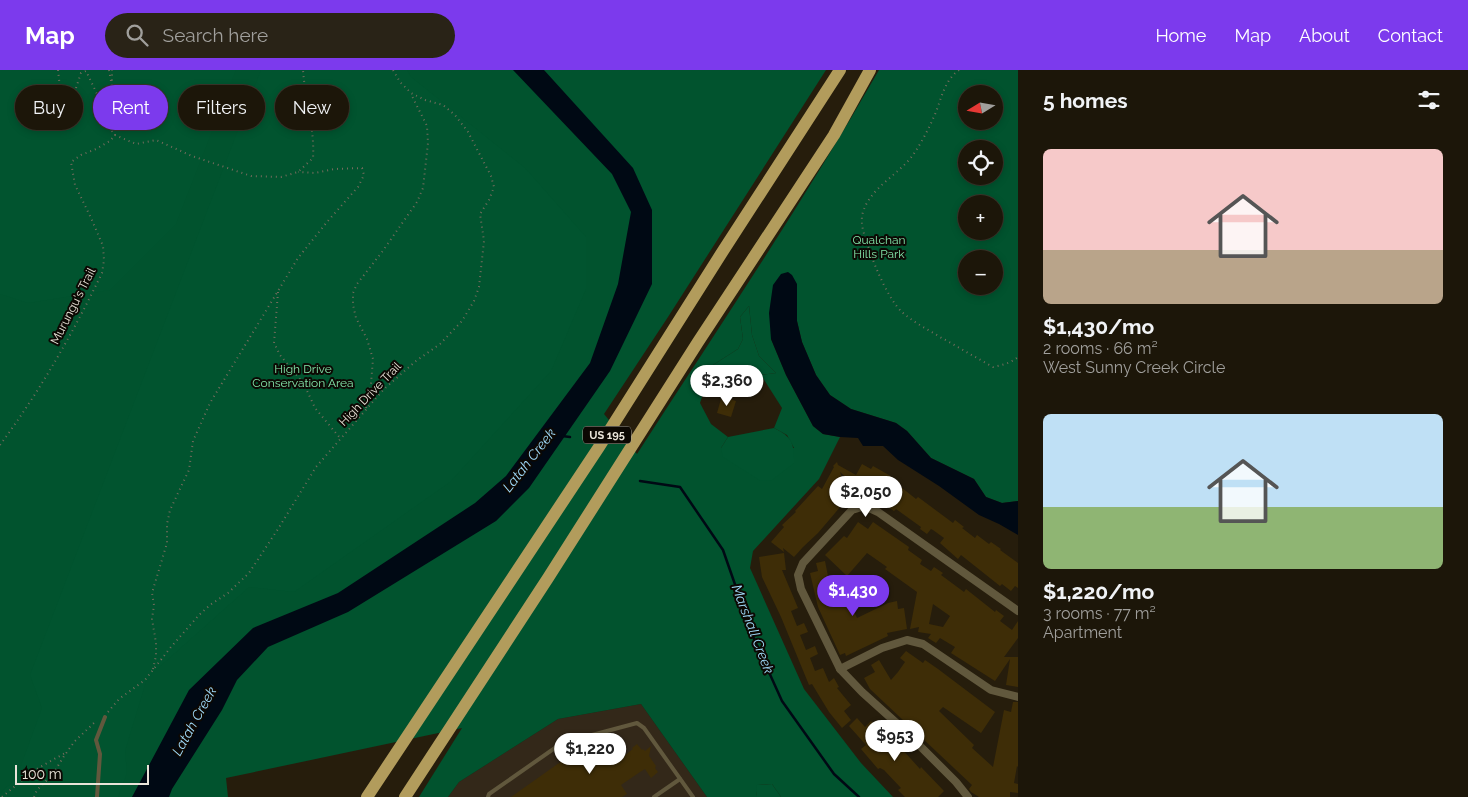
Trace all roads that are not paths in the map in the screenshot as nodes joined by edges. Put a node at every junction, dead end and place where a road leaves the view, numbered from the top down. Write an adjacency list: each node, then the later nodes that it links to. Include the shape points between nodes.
1 (840, 70): 9 (highway, US 195, via 599,447)
2 (870, 70): 10 (highway, US 195, via 834,135)
3 (1018, 611): 4 (street, via 878,512 865,506 852,510 803,563 798,575 801,589)
4 (840, 668): 5 (street, via 907,640 922,644 991,690); 14 (street)
5 (1018, 697)
6 (105, 716): 8 (lane, via 96,740 100,754)
7 (680, 779): 11 (lane, via 638,723 562,743); 12 (lane); 13 (lane)
8 (97, 797)
9 (367, 797)
10 (405, 797)
11 (488, 797)
12 (654, 797)
13 (693, 797)
14 (968, 797)

